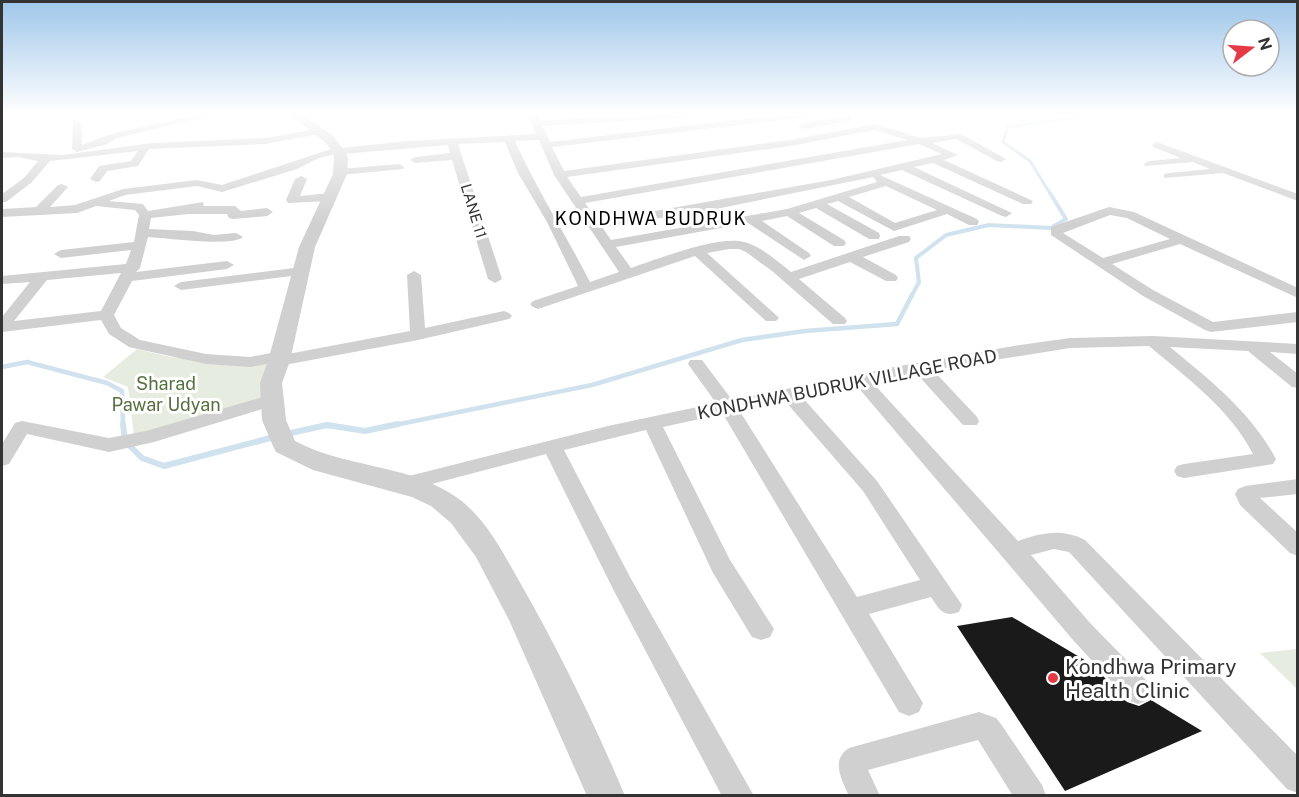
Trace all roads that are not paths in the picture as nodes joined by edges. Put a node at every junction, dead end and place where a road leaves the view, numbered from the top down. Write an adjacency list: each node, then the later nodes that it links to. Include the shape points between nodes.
1 (66, 151): 19 (street)
2 (114, 151): 20 (street)
3 (143, 151): 34 (street, via 134,164 103,168)
4 (347, 151): 13 (street)
5 (455, 151): 18 (street, LANE 11)
6 (514, 151): 83 (street)
7 (549, 151): 32 (street)
8 (720, 151): 14 (street)
9 (862, 151): 43 (street)
10 (946, 151): 15 (street)
11 (986, 151): 23 (street)
12 (1174, 151): 21 (street)
13 (340, 152): 30 (street); 38 (street, via 315,156 293,167)
14 (667, 152): 32 (street)
15 (953, 154): 22 (street); 39 (street, via 1010,186 1015,190)
16 (1210, 154): 21 (street)
17 (2, 155): 19 (street)
18 (457, 156): 24 (street); 80 (street, LANE 11)
19 (33, 158): 20 (street); 25 (street)
20 (47, 158): 42 (street, via 28,180)
21 (1192, 158): 26 (street); 29 (street)
22 (933, 159): 27 (street); 39 (street)
23 (1001, 159)
24 (415, 160)
25 (2, 163)
26 (1149, 164)
27 (902, 166): 31 (street); 55 (street)
28 (399, 167): 30 (street)
29 (1224, 170): 33 (street); 41 (street)
30 (340, 172): 45 (street)
31 (871, 174): 36 (street); 59 (street)
32 (560, 175): 43 (street)
33 (1168, 176)
34 (96, 179)
35 (301, 179): 45 (street, via 292,200)
36 (887, 182): 40 (street); 50 (street)
37 (62, 187): 51 (street)
38 (222, 189): 46 (street, via 197,183 123,192); 48 (street)
39 (1012, 194): 44 (street)
40 (840, 197): 47 (street); 50 (street, via 894,226)
41 (1298, 198)
42 (2, 199)
43 (577, 201): 59 (street)
44 (1027, 201)
45 (328, 202): 49 (street); 73 (street, via 311,235)
46 (92, 204): 51 (street); 56 (street, via 139,207)
47 (818, 204): 53 (street); 60 (street)
48 (188, 210): 52 (street, via 235,210 233,215); 56 (street)
49 (286, 210)
50 (948, 210): 58 (street)
51 (39, 212): 54 (street)
52 (267, 212)
53 (789, 212): 57 (street); 65 (street)
54 (2, 213)
55 (1006, 213)
56 (145, 215): 62 (street)
57 (751, 219): 66 (street); 69 (street)
58 (974, 222)
59 (594, 225): 66 (street)
60 (874, 236)
61 (236, 237): 62 (street)
62 (142, 239): 68 (street); 74 (street)
63 (904, 239): 70 (street)
64 (1182, 239): 71 (street); 71 (street, via 1130,215 1109,211 1056,230 1057,235); 84 (street)
65 (839, 243)
66 (608, 244): 75 (street)
67 (697, 252): 75 (street); 78 (street, via 739,244); 89 (street)
68 (61, 254)
69 (804, 256)
70 (852, 257): 78 (street); 79 (street)
71 (1101, 262): 88 (street, via 1211,327)
72 (227, 265): 74 (street)
73 (302, 271): 82 (street); 95 (street)
74 (130, 273): 77 (street); 86 (street)
75 (628, 274): 83 (street)
76 (414, 275): 92 (street)
77 (41, 278): 81 (street); 91 (street)
78 (788, 278): 90 (street)
79 (891, 278)
80 (495, 279)
81 (2, 280)
82 (181, 286)
83 (586, 288): 85 (street)
84 (1298, 294)
85 (538, 304)
86 (106, 315): 91 (street); 95 (street, via 115,331 135,344 206,359)
87 (504, 316): 92 (street)
88 (1298, 317)
89 (771, 318)
90 (839, 321)
91 (2, 326)
92 (418, 335): 95 (street)
93 (1154, 341): 94 (street, KONDHWA BUDRUK VILLAGE ROAD); 97 (street, KONDHWA BUDRUK VILLAGE ROAD, via 1070,343); 108 (street, via 1234,411 1258,441 1266,459)
94 (1281, 350): 98 (street); 100 (street)
95 (280, 359): 103 (street, via 271,383)
96 (696, 364): 102 (street)
97 (920, 367): 99 (street, KONDHWA BUDRUK VILLAGE ROAD); 104 (street)
98 (1298, 370)
99 (860, 379): 101 (street, KONDHWA BUDRUK VILLAGE ROAD); 112 (street)
100 (1298, 383)
101 (789, 394): 102 (street, KONDHWA BUDRUK VILLAGE ROAD); 113 (street, via 870,486)
102 (728, 407): 105 (street, KONDHWA BUDRUK VILLAGE ROAD); 115 (street)
103 (273, 410): 107 (street, via 109,445 22,427); 109 (street, via 285,446 327,465)
104 (970, 421)
105 (652, 423): 106 (street, KONDHWA BUDRUK VILLAGE ROAD); 116 (street, via 722,566)
106 (552, 446): 109 (street, KONDHWA BUDRUK VILLAGE ROAD); 121 (street, via 622,584)
107 (2, 459)
108 (1184, 471)
109 (405, 484): 120 (street, via 441,500 466,523 494,563 530,627)
110 (1298, 486): 111 (street, via 1245,494)
111 (1298, 547)
112 (1014, 552): 117 (street); 119 (street, via 1058,539 1077,546)
113 (936, 585): 114 (street); 115 (street)
114 (950, 605)
115 (851, 609): 118 (street)
116 (761, 629)
117 (1138, 691)
118 (909, 703)
119 (1298, 778)
120 (606, 795)
121 (739, 795)
122 (865, 795): 123 (street, via 853,771 853,762 859,758 979,726 991,734)
123 (1031, 795)

